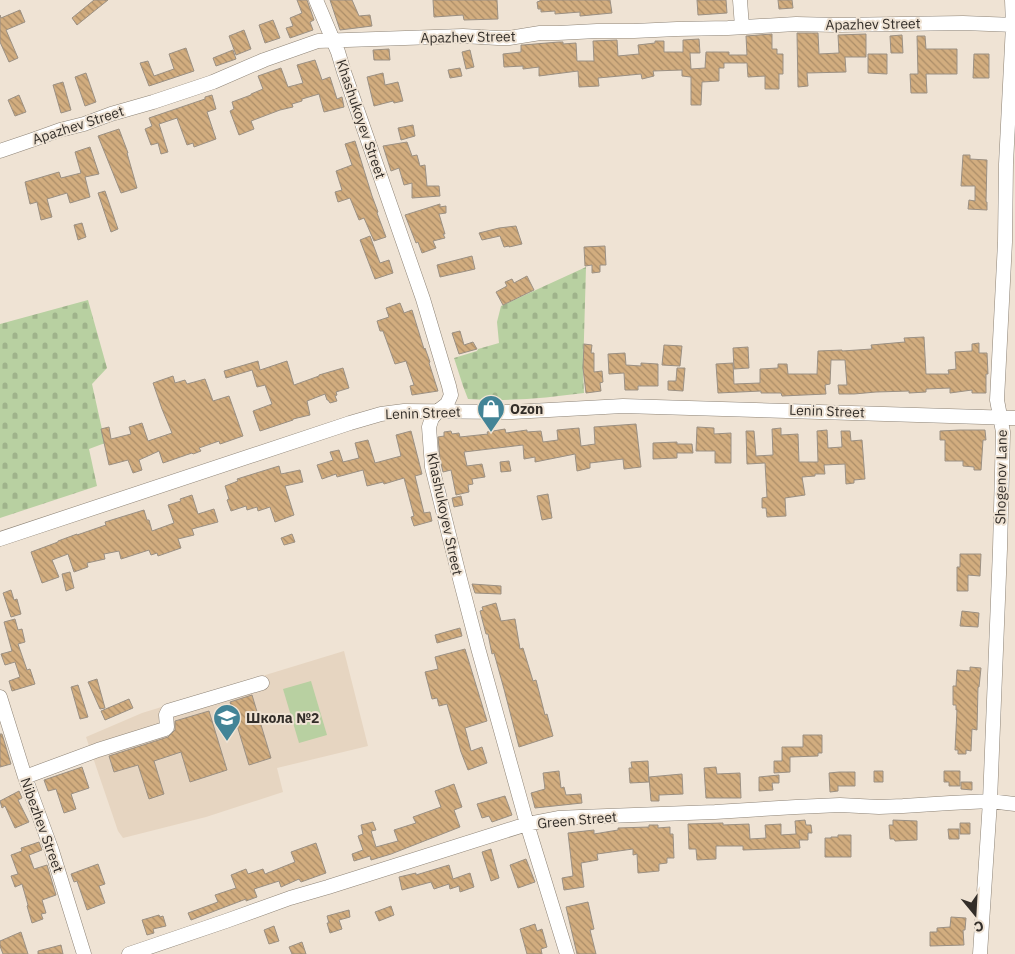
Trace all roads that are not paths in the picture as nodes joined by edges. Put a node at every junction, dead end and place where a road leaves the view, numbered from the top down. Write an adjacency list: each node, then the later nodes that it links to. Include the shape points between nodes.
1 (316, 0): 6 (street, Khashukoyev Street)
2 (740, 0): 5 (street)
3 (1012, 0): 4 (street, Shogenov Lane)
4 (1014, 25): 5 (street, Apazhev Street, via 796,24); 9 (street, Shogenov Lane, via 997,400)
5 (742, 28): 6 (street, Apazhev Street)
6 (333, 41): 7 (street, Apazhev Street, via 307,44 213,82); 8 (street, Khashukoyev Street, via 444,364 451,395 447,404)
7 (0, 151)
8 (438, 411): 9 (street, Lenin Street, via 503,412 623,406); 11 (street, Lenin Street, via 388,413 366,418); 17 (street, Khashukoyev Street, via 429,427 432,467)
9 (1000, 417): 10 (street, Lenin Street); 15 (street, Shogenov Lane, via 1003,432)
10 (1015, 418)
11 (0, 538)
12 (262, 683): 14 (street, via 168,711 165,729)
13 (0, 697): 14 (street, Nibezhev Street)
14 (25, 777): 18 (street, Nibezhev Street)
15 (990, 801): 16 (street, Green Street); 17 (street, Green Street, via 558,818); 21 (street, Shogenov Lane)
16 (1015, 804)
17 (527, 824): 19 (street, Green Street, via 290,898); 20 (street, Khashukoyev Street)
18 (84, 954)
19 (129, 954)
20 (567, 954)
21 (980, 954)

